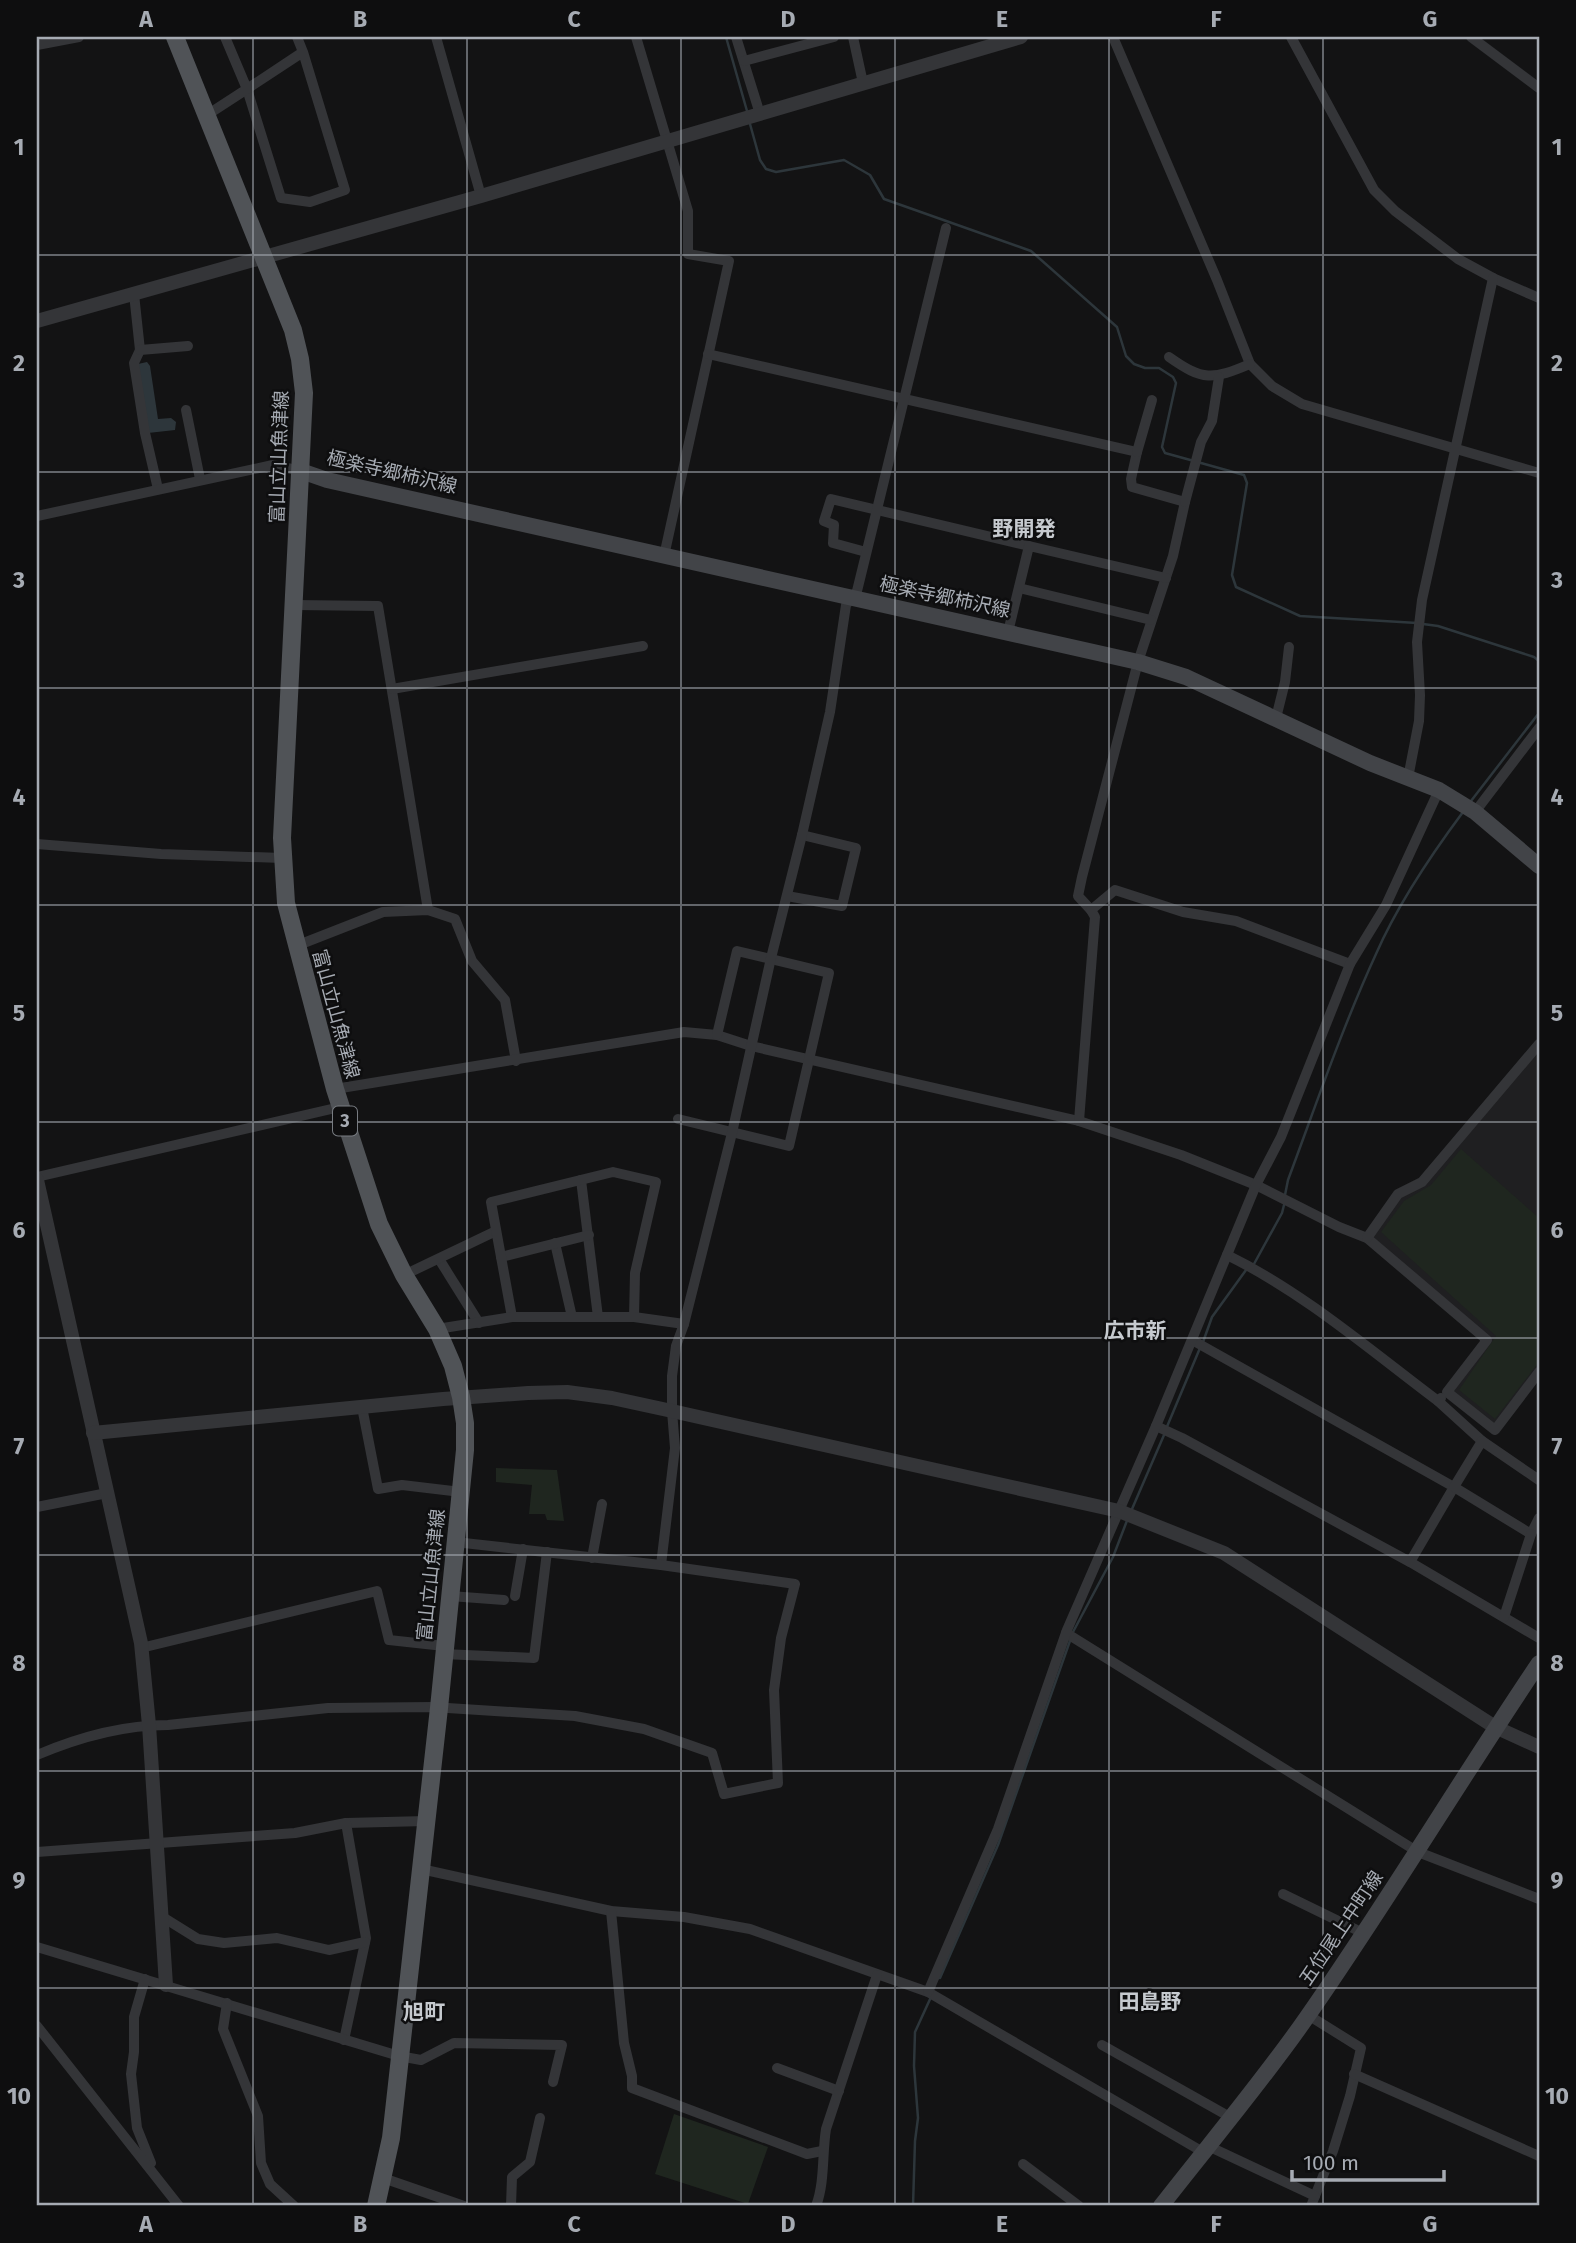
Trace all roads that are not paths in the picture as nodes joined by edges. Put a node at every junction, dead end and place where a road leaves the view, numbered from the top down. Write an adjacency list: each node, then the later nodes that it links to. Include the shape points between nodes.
1 (79, 37): 14 (street)
2 (175, 37): 21 (main road, 富山立山魚津線 / 3)
3 (225, 37): 19 (street)
4 (297, 37): 15 (street)
5 (436, 37): 23 (street)
6 (636, 37): 22 (street)
7 (736, 37): 16 (street)
8 (834, 37): 16 (street)
9 (853, 37): 17 (street)
10 (1021, 37): 17 (street)
11 (1113, 37): 34 (street)
12 (1291, 37): 26 (street, via 1374,190 1458,260)
13 (1471, 37): 18 (street)
14 (37, 45)
15 (303, 52): 19 (street); 19 (street, via 345,190 310,202 281,198)
16 (744, 61): 20 (street)
17 (863, 83): 20 (street)
18 (1539, 88)
19 (247, 89): 21 (street)
20 (760, 114): 22 (street)
21 (206, 115): 25 (main road, 富山立山魚津線 / 3)
22 (666, 142): 23 (street); 32 (street, via 688,211 688,254 729,261)
23 (481, 196): 25 (street)
24 (946, 228): 36 (street)
25 (263, 256): 27 (street); 41 (main road, 富山立山魚津線 / 3, via 300,359 304,393)
26 (1493, 278): 28 (street); 39 (street)
27 (134, 294): 29 (street); 31 (street)
28 (1539, 298)
29 (37, 321)
30 (188, 346): 31 (street)
31 (140, 350): 44 (street, via 134,363)
32 (708, 354): 36 (street); 50 (street)
33 (1169, 357): 35 (street, via 1190,372)
34 (1250, 364): 35 (street); 39 (street, via 1272,386 1302,404)
35 (1219, 377): 45 (street, via 1212,421 1201,442)
36 (904, 399): 40 (street); 46 (street)
37 (1152, 400): 40 (street)
38 (186, 410): 43 (street)
39 (1454, 448): 42 (street); 63 (street, via 1422,600 1417,642 1419,721)
40 (1137, 452): 45 (street, via 1132,487)
41 (301, 471): 43 (street, via 273,464); 50 (main road, 極楽寺郷柿沢線); 54 (main road, 富山立山魚津線 / 3)
42 (1539, 472)
43 (201, 479): 44 (street)
44 (158, 489): 47 (street)
45 (1185, 502): 51 (street)
46 (876, 509): 48 (street); 49 (street); 49 (street, via 831,499 824,521 834,525 833,543)
47 (37, 512)
48 (1029, 546): 51 (street); 52 (street)
49 (866, 552): 53 (street, via 857,591)
50 (664, 555): 53 (main road, 極楽寺郷柿沢線)
51 (1166, 578): 55 (street)
52 (1019, 588): 55 (street); 56 (street)
53 (850, 598): 56 (main road, 極楽寺郷柿沢線); 66 (street)
54 (294, 605): 60 (street, via 378,606); 68 (main road, 富山立山魚津線 / 3)
55 (1151, 620): 59 (street)
56 (1008, 632): 59 (main road, 極楽寺郷柿沢線)
57 (643, 646): 60 (street)
58 (1289, 647): 61 (street)
59 (1138, 662): 61 (main road, 極楽寺郷柿沢線, via 1186,677); 72 (street, via 1078,896)
60 (391, 689): 71 (street)
61 (1276, 718): 63 (main road, 極楽寺郷柿沢線)
62 (1539, 728): 65 (street)
63 (1408, 778): 64 (main road, 極楽寺郷柿沢線)
64 (1439, 790): 65 (main road, 極楽寺郷柿沢線); 75 (street, via 1386,905)
65 (1475, 812): 69 (main road, 極楽寺郷柿沢線)
66 (802, 835): 70 (street); 70 (street, via 856,848 842,906)
67 (37, 844): 68 (street)
68 (282, 858): 73 (main road, 富山立山魚津線 / 3)
69 (1539, 866)
70 (787, 896): 74 (street)
71 (428, 910): 73 (street, via 383,912); 80 (street, via 454,919 472,961 505,1000)
72 (1091, 910): 75 (street, via 1115,890 1183,912 1236,921); 84 (street, via 1095,917)
73 (296, 947): 81 (main road, 富山立山魚津線 / 3)
74 (771, 958): 76 (street, via 737,951); 78 (street); 79 (street, via 829,973)
75 (1350, 964): 88 (street, via 1281,1137)
76 (717, 1035): 78 (street); 80 (street, via 684,1032)
77 (1539, 1044): 91 (street, via 1422,1182 1398,1194)
78 (751, 1046): 79 (street); 85 (street)
79 (811, 1059): 84 (street); 85 (street, via 789,1146)
80 (516, 1061): 81 (street)
81 (335, 1089): 82 (main road, 富山立山魚津線 / 3)
82 (340, 1107): 86 (street); 96 (main road, 富山立山魚津線 / 3, via 379,1224)
83 (678, 1119): 85 (street)
84 (1079, 1121): 88 (street, via 1181,1154)
85 (732, 1133): 102 (street)
86 (37, 1179): 112 (street)
87 (581, 1180): 89 (street, via 491,1202); 90 (street); 100 (street, via 613,1172 656,1182 635,1273)
88 (1256, 1185): 91 (street); 93 (street)
89 (496, 1231): 94 (street); 95 (street)
90 (589, 1235): 92 (street); 99 (street)
91 (1367, 1238): 106 (street, via 1487,1340)
92 (555, 1242): 94 (street); 98 (street)
93 (1227, 1255): 104 (street); 108 (street, via 1259,1271)
94 (501, 1257): 97 (street)
95 (439, 1259): 96 (street); 101 (street)
96 (404, 1275): 103 (main road, 富山立山魚津線 / 3)
97 (512, 1317): 98 (street); 101 (street)
98 (572, 1317): 99 (street)
99 (598, 1317): 100 (street)
100 (634, 1317): 102 (street)
101 (479, 1323): 103 (street)
102 (684, 1324): 110 (street, via 676,1346)
103 (437, 1329): 107 (main road, 富山立山魚津線 / 3)
104 (1192, 1340): 111 (street); 115 (street)
105 (1539, 1372): 106 (street, via 1495,1430)
106 (1447, 1392): 108 (street)
107 (461, 1397): 109 (street); 110 (street, via 567,1392); 116 (main road, 富山立山魚津線 / 3, via 465,1423)
108 (1438, 1401): 113 (street)
109 (362, 1407): 112 (street); 116 (street, via 378,1489 402,1485)
110 (672, 1410): 120 (street); 128 (street, via 675,1448)
111 (1156, 1426): 120 (street); 127 (street)
112 (93, 1433): 117 (street)
113 (1482, 1441): 114 (street); 115 (street)
114 (1539, 1480)
115 (1454, 1487): 122 (street); 127 (street)
116 (461, 1492): 123 (main road, 富山立山魚津線 / 3)
117 (107, 1493): 119 (street); 133 (street)
118 (603, 1504): 126 (street)
119 (37, 1507)
120 (1119, 1511): 131 (street); 138 (street, via 1224,1553)
121 (1539, 1518): 122 (street)
122 (1531, 1534): 130 (street)
123 (455, 1542): 124 (street); 129 (main road, 富山立山魚津線 / 3)
124 (523, 1549): 125 (street); 129 (street, via 510,1598)
125 (547, 1552): 126 (street); 134 (street, via 534,1658)
126 (592, 1558): 128 (street)
127 (1410, 1562): 130 (street)
128 (661, 1565): 136 (street, via 795,1584 774,1690 778,1783 724,1794 712,1753 644,1729 575,1716)
129 (450, 1596): 134 (main road, 富山立山魚津線 / 3)
130 (1504, 1618): 132 (street)
131 (1066, 1633): 145 (street); 157 (street, via 998,1829)
132 (1539, 1638)
133 (141, 1648): 134 (street, via 377,1591 389,1640); 137 (street)
134 (444, 1650): 136 (main road, 富山立山魚津線 / 3)
135 (1539, 1663): 138 (main road, 五位尾上中町線)
136 (439, 1708): 137 (street, via 328,1709); 141 (main road, 富山立山魚津線 / 3)
137 (149, 1725): 140 (street, via 85,1738); 143 (street)
138 (1495, 1727): 139 (street); 145 (main road, 五位尾上中町線)
139 (1539, 1747)
140 (37, 1755)
141 (426, 1821): 142 (street); 146 (main road, 富山立山魚津線 / 3)
142 (346, 1823): 143 (street, via 296,1833); 152 (street)
143 (156, 1843): 144 (street); 150 (street)
144 (37, 1852)
145 (1418, 1852): 148 (street); 151 (main road, 五位尾上中町線)
146 (421, 1869): 149 (street); 163 (main road, 富山立山魚津線 / 3)
147 (1283, 1894): 151 (street)
148 (1539, 1899)
149 (611, 1911): 154 (street, via 750,1929); 171 (street, via 632,2088 807,2154)
150 (161, 1916): 152 (street, via 198,1939 224,1943 277,1938 329,1950); 156 (street)
151 (1363, 1933): 159 (main road, 五位尾上中町線)
152 (365, 1942): 161 (street)
153 (37, 1947): 155 (street)
154 (877, 1975): 157 (street); 167 (street)
155 (145, 1979): 156 (street); 174 (street, via 134,2017 131,2074 137,2128)
156 (166, 1984): 158 (street)
157 (928, 1992): 170 (street)
158 (227, 2003): 161 (street); 178 (street, via 223,2029 258,2116 261,2163 270,2184)
159 (1308, 2015): 165 (street, via 1361,2048); 168 (main road, 五位尾上中町線)
160 (37, 2026): 174 (street)
161 (344, 2040): 163 (street)
162 (1102, 2045): 168 (street)
163 (399, 2056): 166 (street, via 421,2060 454,2043 562,2045); 175 (main road, 富山立山魚津線 / 3)
164 (777, 2068): 167 (street)
165 (1354, 2074): 172 (street); 176 (street, via 1333,2151)
166 (554, 2082)
167 (839, 2091): 171 (street)
168 (1230, 2117): 170 (main road, 五位尾上中町線)
169 (540, 2118): 181 (street, via 530,2162 512,2176)
170 (1206, 2149): 176 (street); 184 (main road, 五位尾上中町線)
171 (822, 2151): 182 (street)
172 (1539, 2156)
173 (1023, 2164): 183 (street)
174 (155, 2174): 177 (street)
175 (383, 2178): 179 (main road, 富山立山魚津線 / 3); 180 (street)
176 (1313, 2201)
177 (179, 2206)
178 (294, 2206)
179 (376, 2206)
180 (464, 2206)
181 (511, 2206)
182 (816, 2206)
183 (1079, 2206)
184 (1161, 2206)

